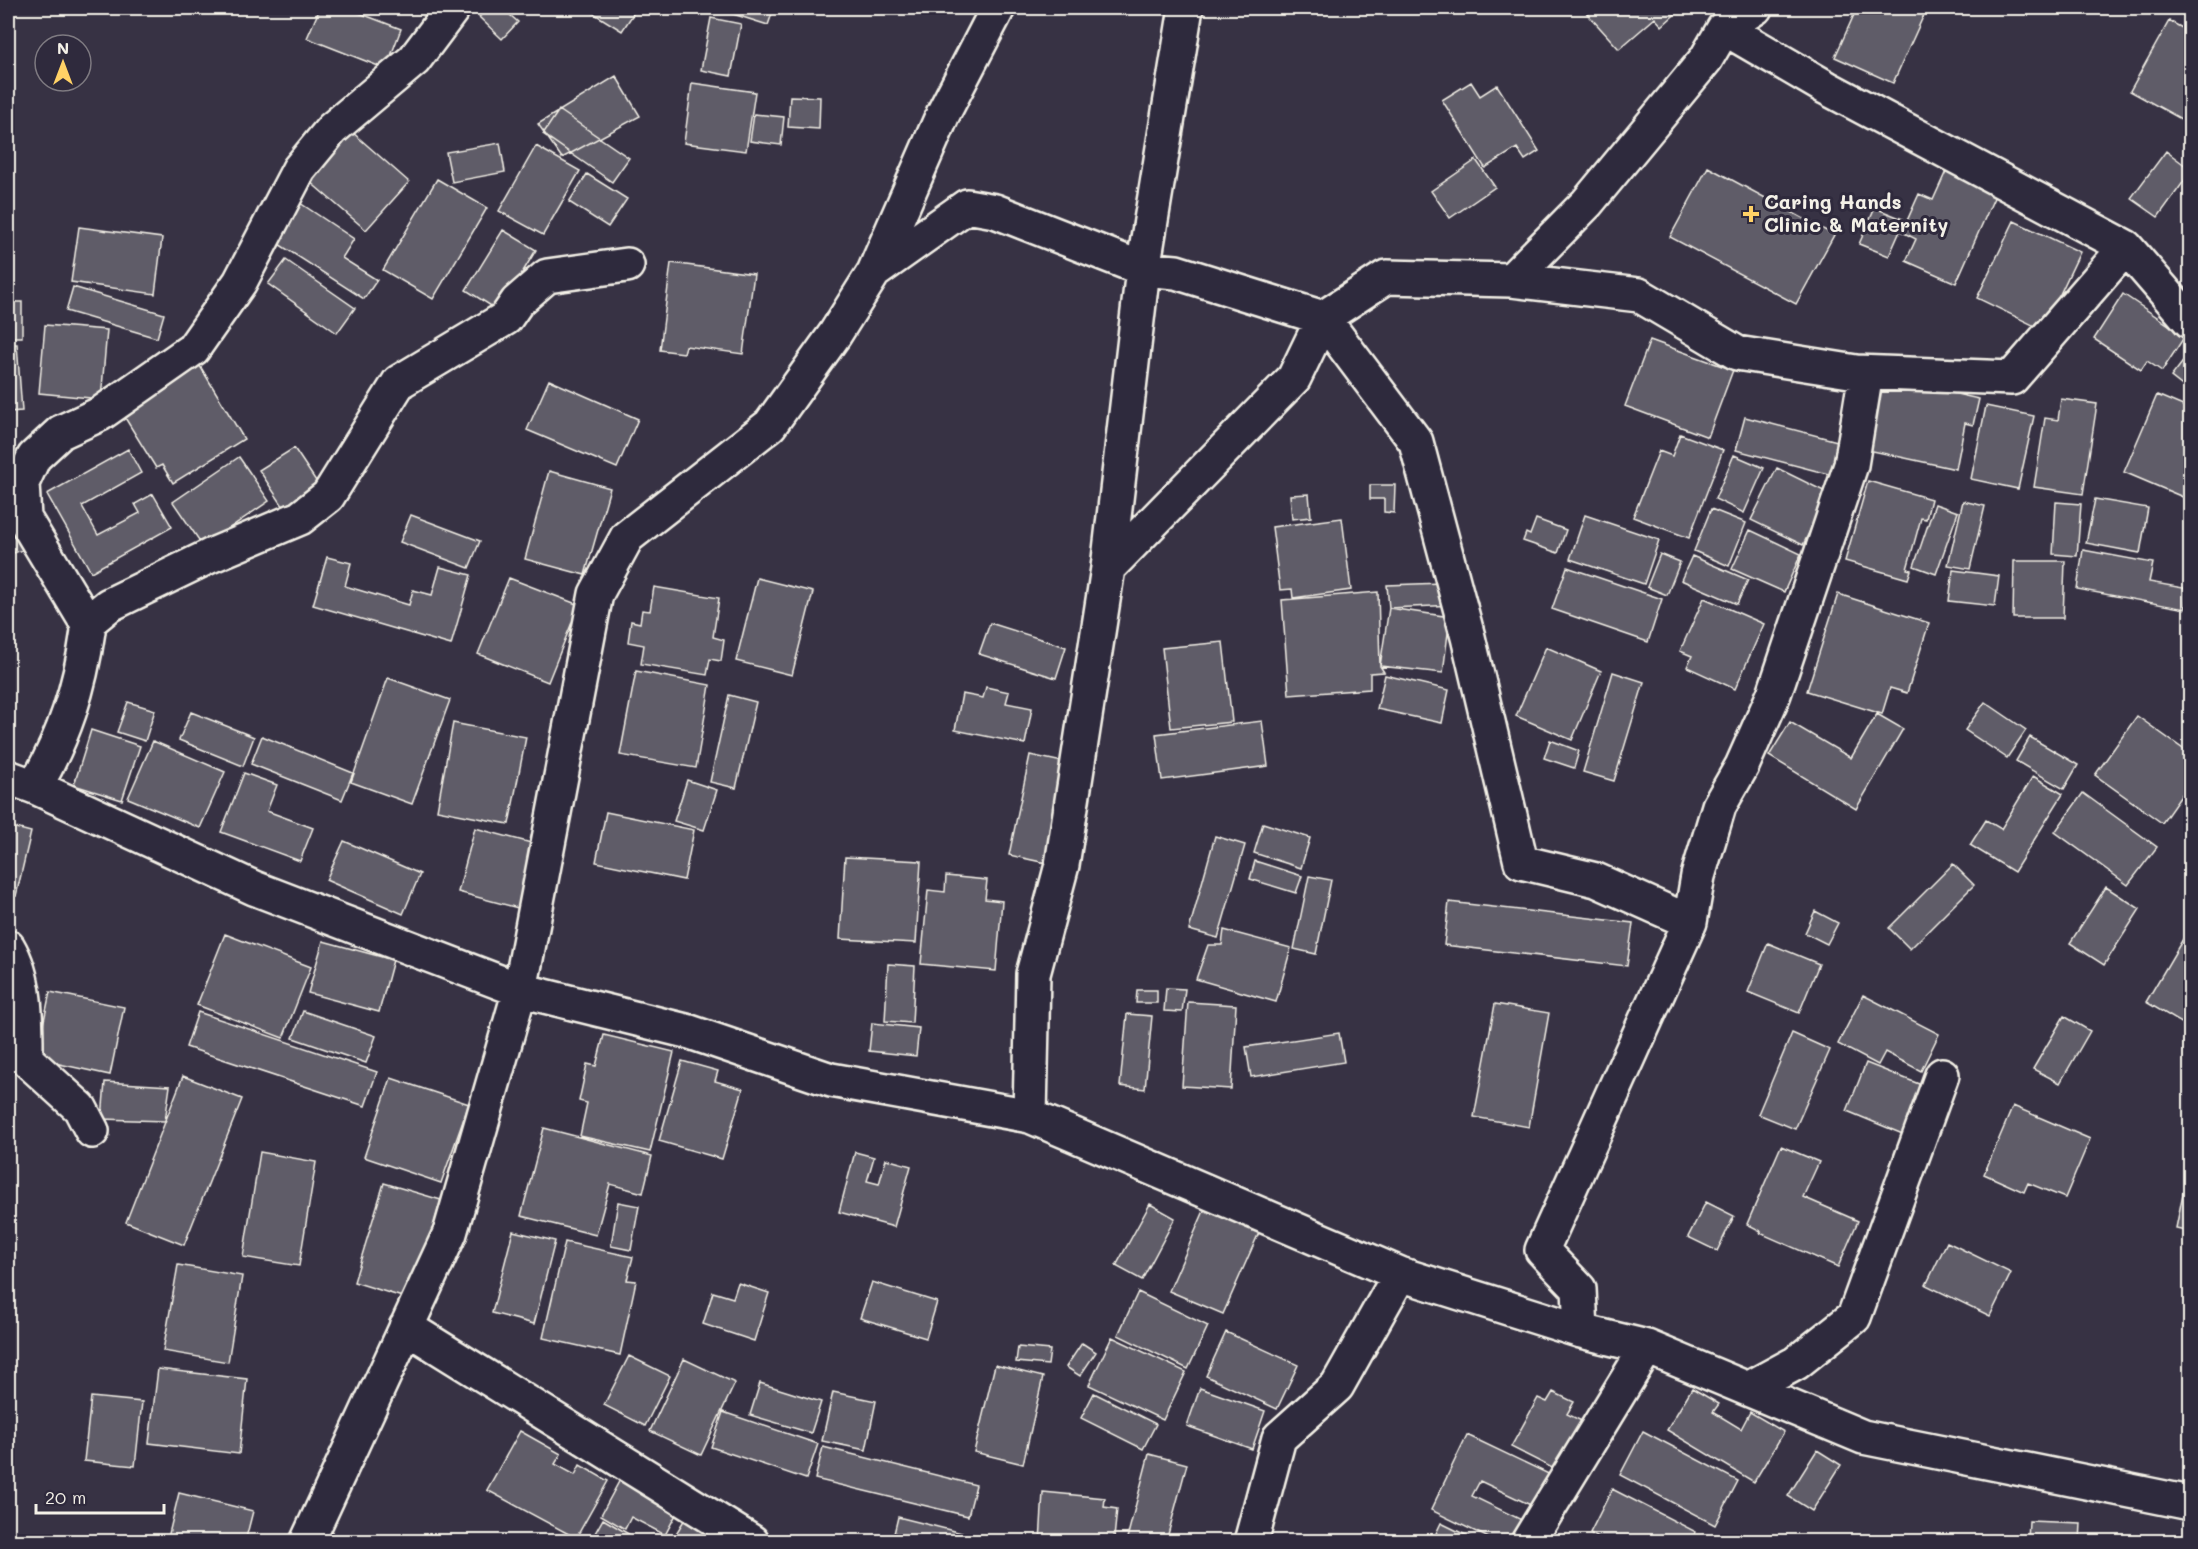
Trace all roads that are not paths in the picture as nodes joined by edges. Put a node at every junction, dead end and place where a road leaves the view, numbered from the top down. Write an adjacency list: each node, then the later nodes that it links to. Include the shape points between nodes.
1 (453, 8): 15 (street, via 414,60 332,129 299,169 240,282 194,349 100,414 62,432 34,457 22,483 24,518)
2 (998, 8): 9 (street, via 943,114)
3 (1186, 8): 8 (street)
4 (1755, 8): 5 (street)
5 (1724, 28): 6 (street, via 1827,88); 10 (street, via 1706,59 1587,203)
6 (2126, 247): 12 (street); 13 (street, via 2012,378)
7 (627, 265): 15 (street, via 547,276 517,302 506,318 399,382 328,496 300,518 109,605)
8 (1143, 269): 9 (street, via 995,211 967,206); 11 (street, via 1176,272); 14 (street)
9 (874, 272): 19 (street, via 770,425 627,537 596,594)
10 (1511, 280): 11 (street, via 1386,278); 13 (street, via 1639,295 1737,353)
11 (1323, 318): 14 (street, via 1294,378); 17 (street, via 1416,442 1468,637 1521,862 1596,880)
12 (2190, 321)
13 (1866, 373): 17 (street, via 1851,465 1774,694 1742,766 1719,806 1698,876)
14 (1108, 568): 21 (street, via 1062,865 1033,974)
15 (87, 623): 16 (street, via 75,692 57,749)
16 (21, 782): 19 (street, via 254,888)
17 (1690, 922): 25 (street, via 1542,1250 1579,1289)
18 (8, 947): 22 (street, via 15,960 26,1015 26,1059 80,1108)
19 (520, 990): 21 (street, via 690,1032 831,1080); 24 (street, via 450,1233)
20 (1942, 1075): 27 (street, via 1854,1317 1796,1363)
21 (1029, 1116): 23 (street)
22 (92, 1131)
23 (1400, 1274): 25 (street); 31 (street, via 1337,1386 1279,1438)
24 (406, 1327): 29 (street); 30 (street)
25 (1581, 1331): 26 (street)
26 (1647, 1347): 27 (street); 32 (street)
27 (1748, 1389): 28 (street, via 1863,1437)
28 (2190, 1503)
29 (307, 1542)
30 (752, 1542)
31 (1251, 1542)
32 (1528, 1542)

